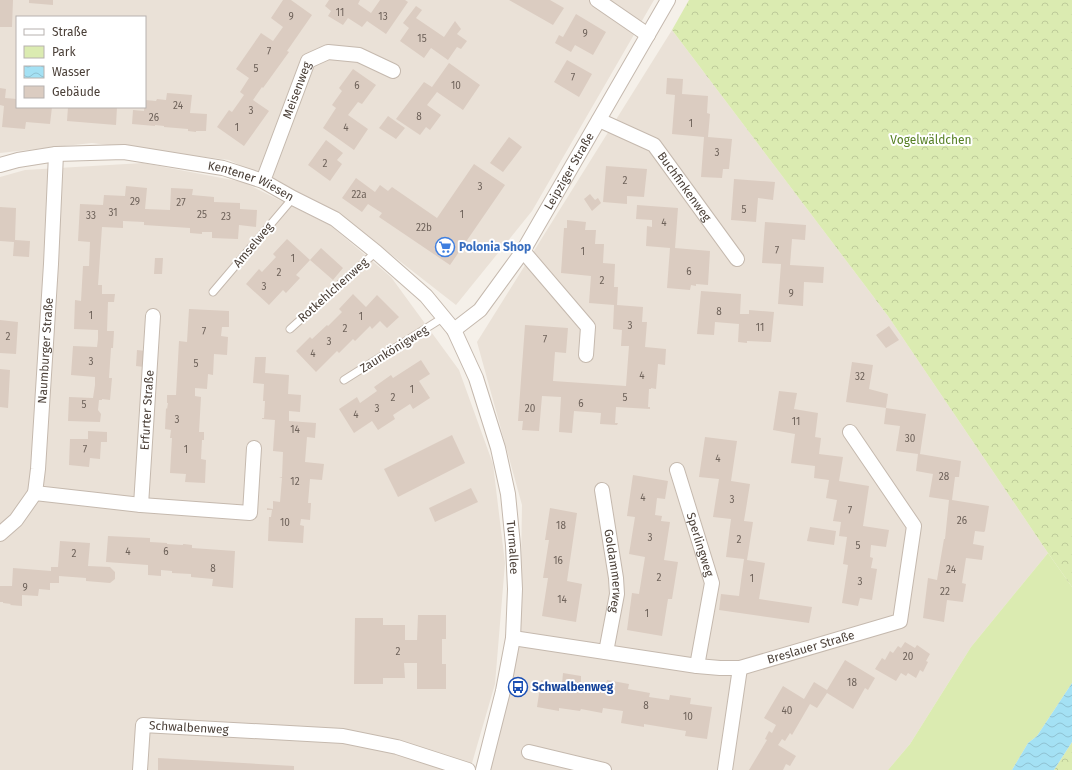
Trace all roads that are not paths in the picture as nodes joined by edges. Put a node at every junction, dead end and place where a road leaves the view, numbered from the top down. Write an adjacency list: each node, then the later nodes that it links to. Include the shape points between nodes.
1 (597, 0): 3 (street)
2 (668, 0): 3 (street, Leipziger Straße)
3 (648, 35): 5 (street, Leipziger Straße)
4 (393, 71): 8 (street, Meisenweg, via 359,55 328,52 308,61)
5 (599, 120): 10 (street, Leipziger Straße); 12 (street, Buchfinkenweg, via 654,145)
6 (56, 154): 7 (street, Kentener Wiesen); 8 (street, Kentener Wiesen, via 124,152 223,168); 24 (street, Naumburger Straße, via 52,264)
7 (0, 165)
8 (263, 181): 9 (street, Kentener Wiesen)
9 (293, 198): 11 (street, Kentener Wiesen, via 335,218); 13 (lane, Amselweg)
10 (523, 251): 17 (street, Leipziger Straße, via 480,310); 18 (street, via 588,326)
11 (376, 252): 15 (street, Kentener Wiesen, via 426,296); 16 (lane, Rotkehlchenweg)
12 (737, 259)
13 (213, 292)
14 (153, 316): 25 (street, Erfurter Straße)
15 (444, 317): 17 (street, Kentener Wiesen); 19 (lane, Zaunkönigweg)
16 (290, 329)
17 (454, 330): 27 (street, Turmallee, via 476,378 498,448 508,494 515,589)
18 (586, 355)
19 (344, 380)
20 (850, 432): 30 (street, Breslauer Straße, via 914,526 900,621)
21 (254, 448): 25 (street, via 250,513)
22 (677, 470): 29 (street, Sperlingweg, via 712,582)
23 (602, 490): 28 (street, Goldammerweg, via 617,594)
24 (35, 493): 25 (street); 26 (street, Naumburger Straße, via 16,520)
25 (141, 505)
26 (0, 534)
27 (513, 638): 28 (street, Breslauer Straße); 34 (street, Turmallee)
28 (606, 652): 29 (street, Breslauer Straße)
29 (697, 666): 30 (street, Breslauer Straße)
30 (740, 668): 36 (street)
31 (529, 752): 35 (street)
32 (140, 770): 33 (street, Schwalbenweg, via 143,724 343,736 397,747)
33 (468, 770)
34 (483, 770)
35 (604, 770)
36 (725, 770)

